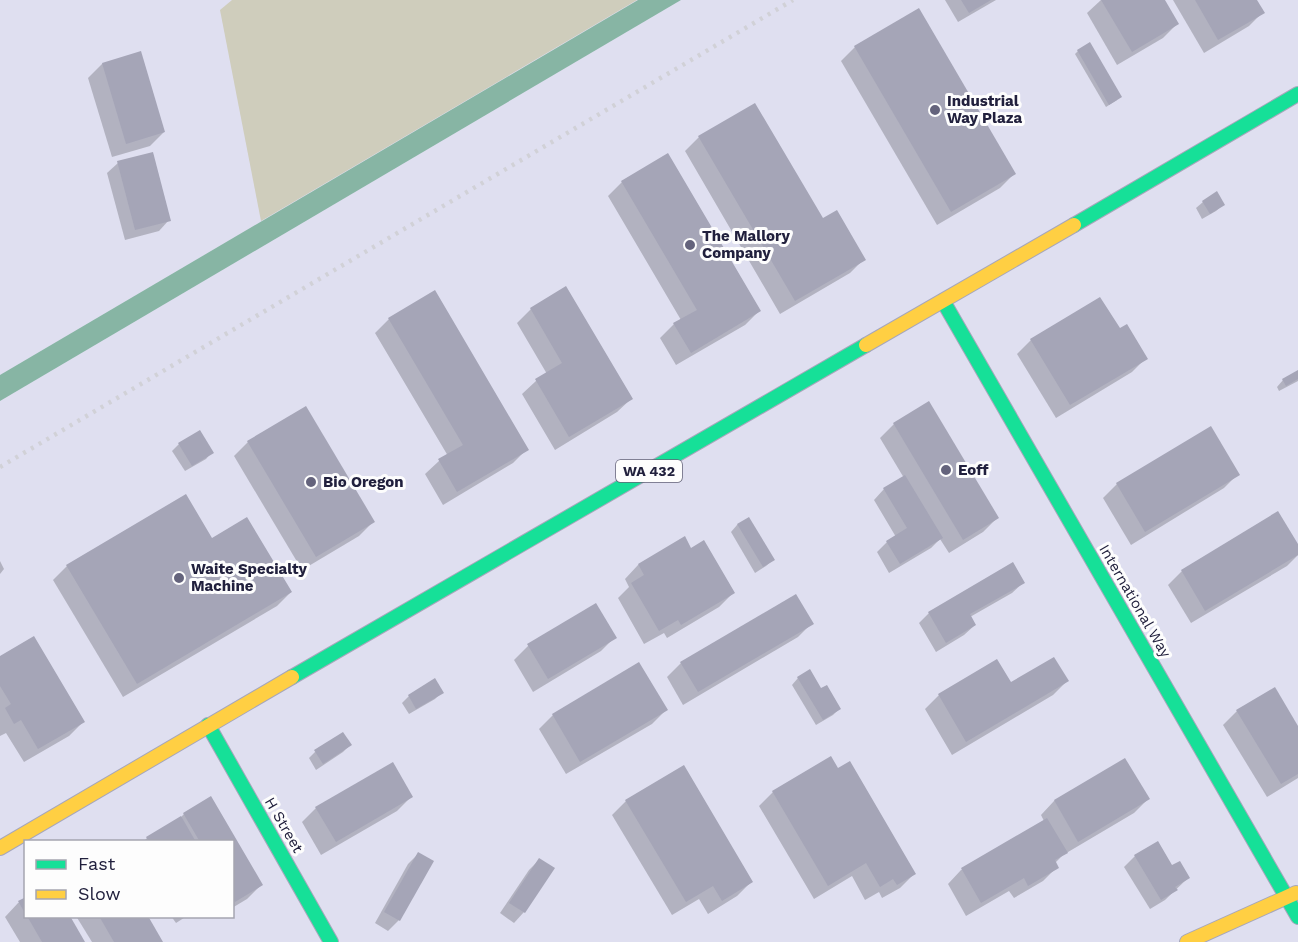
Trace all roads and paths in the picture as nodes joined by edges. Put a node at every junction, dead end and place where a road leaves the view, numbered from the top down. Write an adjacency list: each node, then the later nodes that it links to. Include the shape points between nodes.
1 (1298, 94): 2 (main road, WA 432)
2 (944, 301): 3 (main road, WA 432); 5 (main road, International Way)
3 (208, 725): 4 (main road, WA 432); 7 (main road, H Street)
4 (0, 848)
5 (1292, 895): 6 (main road, International Way); 8 (main road)
6 (1298, 917)
7 (332, 942)
8 (1188, 942)

